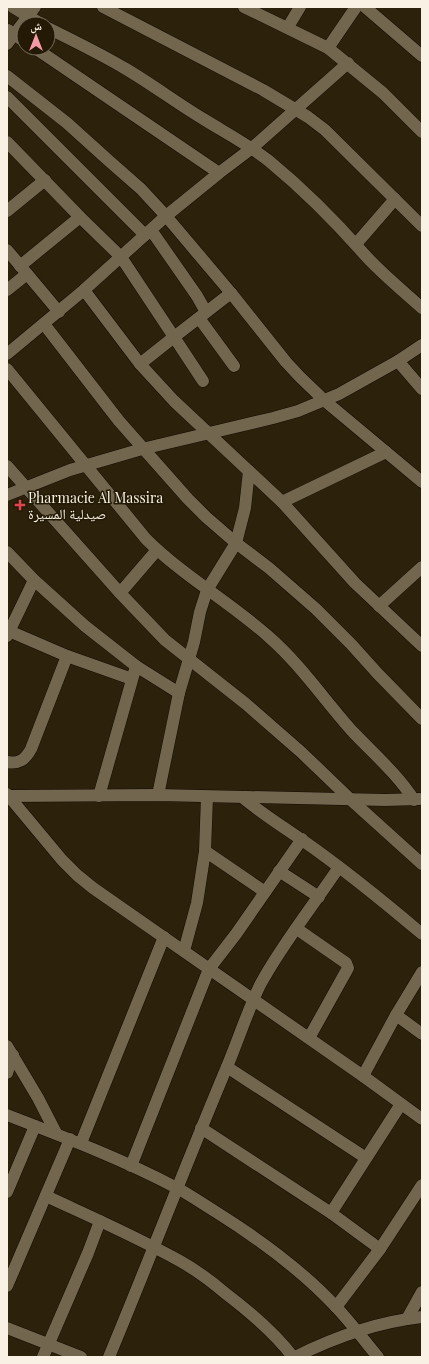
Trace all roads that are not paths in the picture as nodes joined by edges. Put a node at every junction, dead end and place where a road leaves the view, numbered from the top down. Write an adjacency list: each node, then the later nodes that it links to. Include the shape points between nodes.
1 (13, 7): 7 (street)
2 (103, 7): 18 (street, via 240,77)
3 (244, 7): 8 (street)
4 (300, 7): 8 (street)
5 (356, 7): 12 (street)
6 (365, 7): 14 (street)
7 (32, 12): 10 (street)
8 (288, 27): 12 (street)
9 (56, 32): 21 (street, via 126,69)
10 (15, 35): 11 (street)
11 (7, 44)
12 (328, 48): 15 (street)
13 (47, 56): 22 (street)
14 (422, 56)
15 (348, 63): 18 (street); 19 (street)
16 (7, 76): 26 (street, via 67,122 141,189)
17 (7, 97): 29 (street)
18 (295, 110): 21 (street); 24 (street, via 325,130)
19 (422, 132)
20 (9, 148): 23 (street)
21 (252, 148): 22 (street); 30 (street, via 316,203)
22 (219, 173): 26 (street)
23 (44, 180): 25 (street); 27 (street)
24 (395, 199): 28 (street); 30 (street)
25 (7, 211)
26 (166, 216): 29 (street); 36 (street)
27 (80, 217): 32 (street); 33 (street)
28 (422, 226)
29 (148, 233): 32 (street); 39 (street, via 197,296)
30 (356, 244): 37 (street, via 388,278)
31 (7, 250): 33 (street)
32 (121, 257): 35 (street); 41 (street)
33 (23, 270): 34 (street); 38 (street)
34 (7, 290)
35 (84, 290): 38 (street); 45 (street)
36 (230, 293): 39 (street); 50 (street, via 286,362)
37 (422, 308)
38 (58, 312): 40 (street)
39 (203, 315): 41 (street); 46 (street)
40 (44, 324): 43 (street); 52 (street)
41 (174, 337): 45 (street); 48 (street)
42 (422, 345): 44 (street)
43 (7, 354)
44 (398, 361): 49 (street); 50 (street)
45 (140, 364): 51 (street, via 174,402)
46 (234, 366)
47 (7, 369): 54 (street)
48 (203, 381)
49 (422, 389)
50 (325, 401): 51 (street, via 273,418); 53 (street)
51 (207, 433): 52 (street); 56 (street)
52 (142, 449): 54 (street); 61 (street, via 202,513)
53 (386, 452): 57 (street); 60 (street)
54 (86, 465): 58 (street); 62 (street)
55 (7, 466): 58 (street)
56 (248, 471): 60 (street); 61 (street, via 245,508)
57 (422, 482)
58 (25, 488): 59 (street); 67 (street)
59 (7, 496)
60 (282, 502): 68 (street)
61 (236, 543): 66 (street); 76 (street, via 316,609)
62 (157, 550): 66 (street); 67 (street)
63 (7, 552): 65 (street)
64 (422, 567): 68 (street)
65 (34, 580): 69 (street); 73 (street, via 85,626)
66 (207, 590): 72 (street); 84 (street, via 269,637 353,732)
67 (120, 593): 72 (street, via 165,640)
68 (379, 606): 70 (street)
69 (8, 634): 71 (street)
70 (422, 646)
71 (67, 656): 74 (street); 77 (street, via 31,749 23,760)
72 (189, 659): 75 (street); 83 (street, via 246,704)
73 (136, 666): 74 (street); 75 (street)
74 (132, 680): 79 (street)
75 (179, 693): 80 (street)
76 (422, 719)
77 (7, 762)
78 (8, 795): 79 (street); 94 (street, via 77,875)
79 (99, 796): 80 (street)
80 (158, 796): 81 (street)
81 (207, 797): 82 (street); 86 (street)
82 (242, 798): 83 (street); 85 (street)
83 (350, 799): 84 (street); 87 (street)
84 (418, 799)
85 (302, 839): 88 (street); 89 (street)
86 (206, 851): 90 (street); 95 (street, via 197,903)
87 (422, 864)
88 (339, 867): 91 (street); 93 (street)
89 (279, 871): 90 (street); 91 (street)
90 (265, 892): 96 (street)
91 (319, 898): 92 (street)
92 (296, 929): 98 (street, via 277,956); 101 (street, via 346,963 348,968)
93 (422, 934)
94 (164, 937): 95 (street); 112 (street)
95 (184, 951): 96 (street)
96 (209, 969): 98 (street); 114 (street)
97 (422, 972): 99 (street)
98 (253, 999): 101 (street); 103 (street)
99 (396, 1015): 100 (street); 105 (street)
100 (422, 1034)
101 (309, 1038): 105 (street)
102 (10, 1050): 104 (street); 111 (street)
103 (227, 1067): 110 (street); 113 (street)
104 (7, 1073)
105 (363, 1076): 106 (street)
106 (401, 1104): 108 (street); 113 (street)
107 (7, 1115): 109 (street)
108 (422, 1119)
109 (35, 1126): 111 (street); 116 (street)
110 (201, 1128): 117 (street); 119 (street)
111 (56, 1134): 112 (street)
112 (76, 1141): 114 (street); 118 (street)
113 (366, 1158): 119 (street)
114 (131, 1166): 117 (street)
115 (422, 1185): 122 (street)
116 (8, 1188)
117 (178, 1188): 121 (street); 125 (street, via 271,1249)
118 (46, 1196): 120 (street); 123 (street)
119 (331, 1213): 122 (street)
120 (100, 1221): 121 (street); 130 (street)
121 (154, 1247): 133 (street); 134 (street, via 182,1262 237,1302 267,1327)
122 (380, 1250): 125 (street)
123 (7, 1286)
124 (422, 1292): 127 (street)
125 (336, 1307): 129 (street)
126 (422, 1317): 127 (street)
127 (407, 1319): 129 (street)
128 (7, 1328): 130 (street)
129 (357, 1331): 134 (street); 135 (street)
130 (48, 1345): 131 (street); 132 (street)
131 (43, 1357)
132 (81, 1357)
133 (109, 1357)
134 (294, 1357)
135 (378, 1357)

